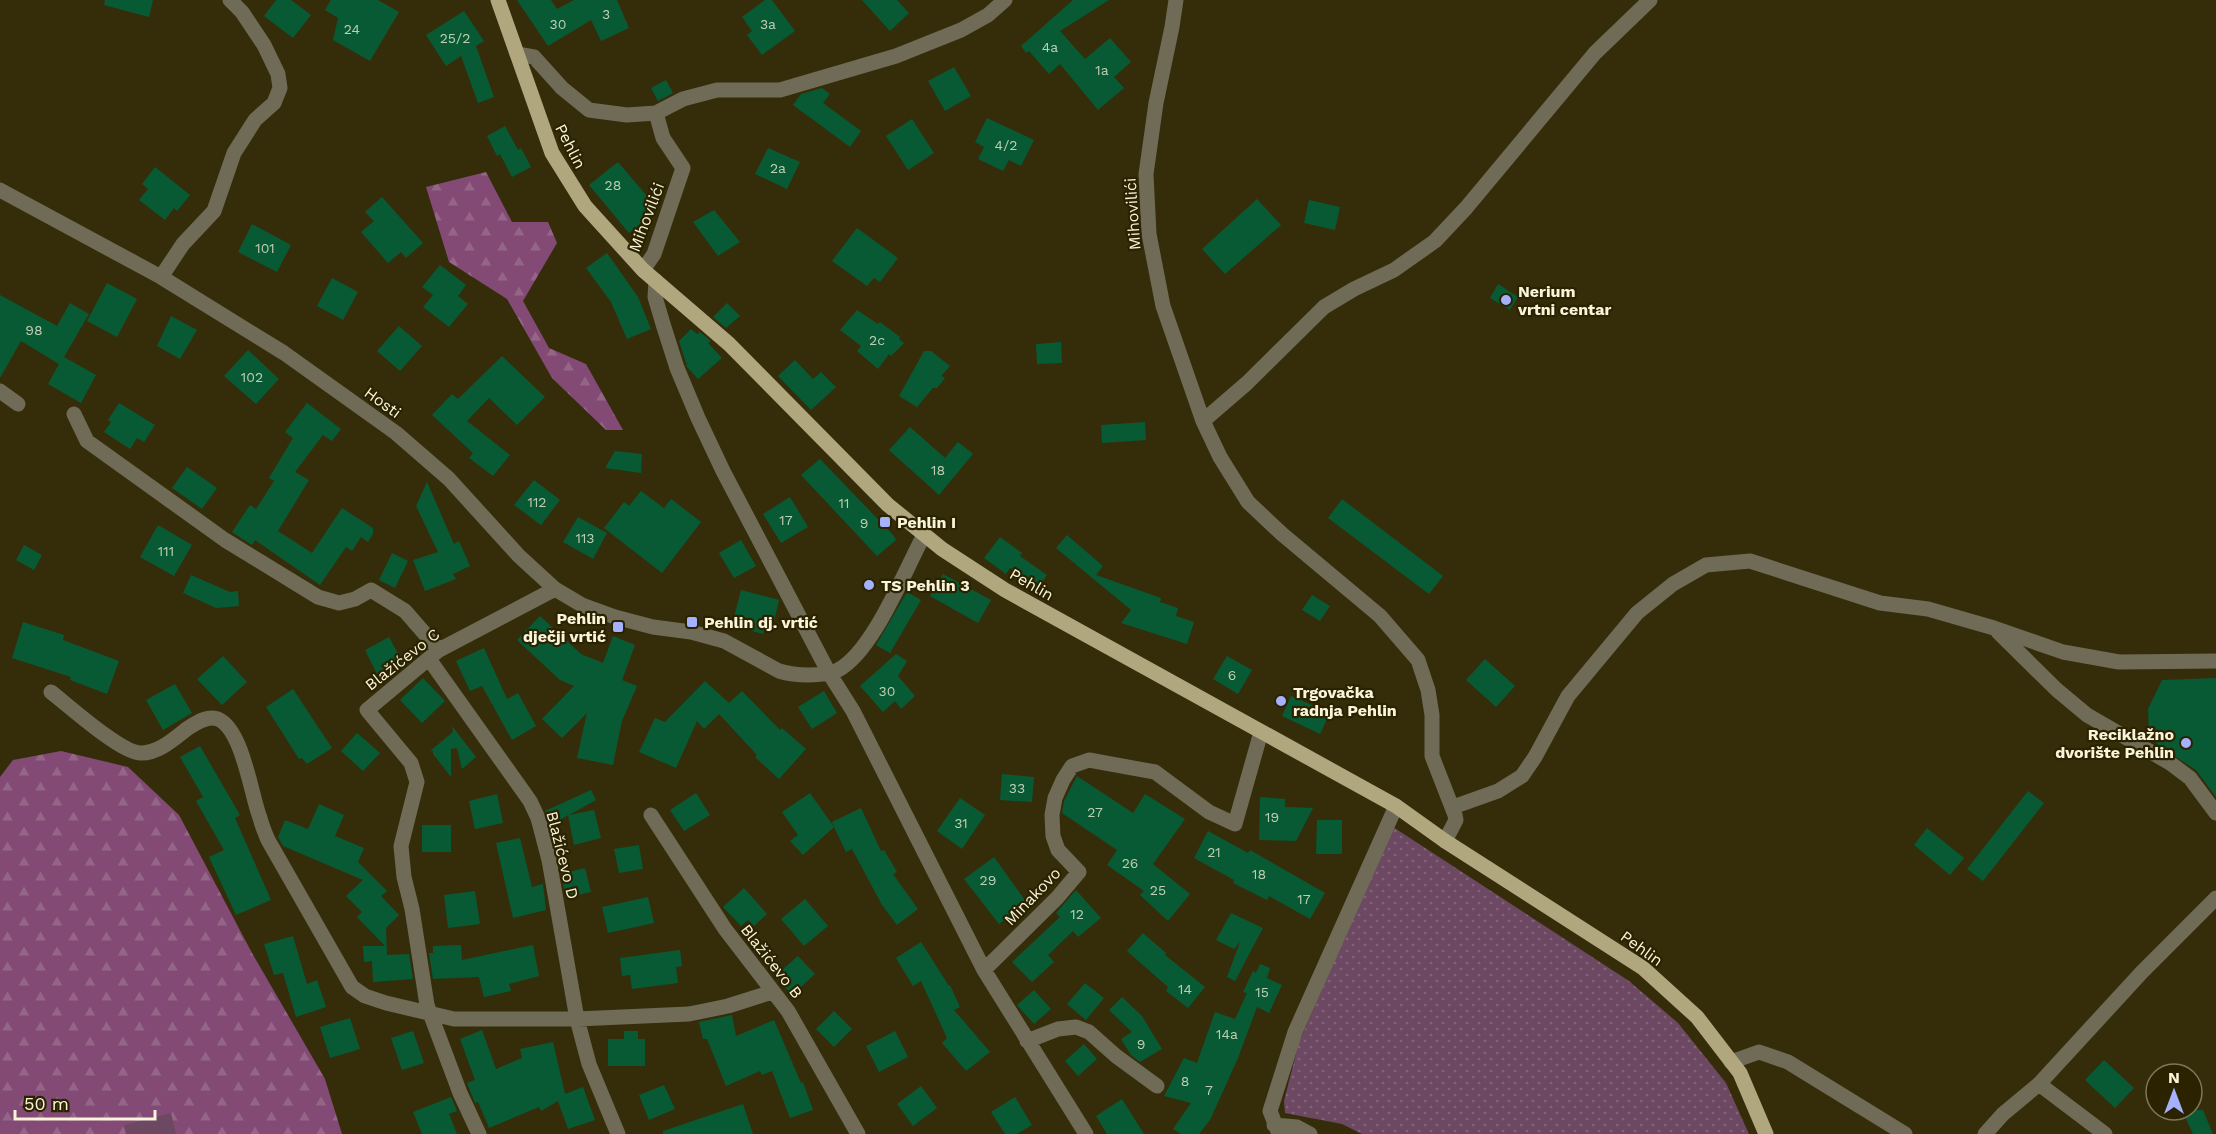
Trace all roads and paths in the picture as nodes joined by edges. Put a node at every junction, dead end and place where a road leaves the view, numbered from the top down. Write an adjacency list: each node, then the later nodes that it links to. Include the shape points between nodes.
1 (230, 0): 10 (street, via 264,45 278,74 280,88 274,103 255,120 234,153 214,211 183,244)
2 (498, 0): 6 (main road, Pehlin)
3 (1005, 0): 7 (street, via 961,30 896,56 780,90 717,90 684,99)
4 (1176, 0): 15 (street, Mihovilići, via 1146,174 1149,234 1162,306)
5 (1650, 0): 15 (street, via 1595,53 1435,241 1394,270 1324,307)
6 (517, 54): 7 (street, via 534,57 589,110 627,115); 9 (main road, Pehlin, via 552,153 585,206)
7 (656, 113): 9 (street, Mihovilići, via 663,138 683,168 654,254)
8 (0, 190): 10 (street, Hosti)
9 (643, 270): 11 (main road, Pehlin)
10 (162, 277): 17 (street, Hosti, via 284,353 396,434 449,479 519,556)
11 (656, 281): 16 (main road, Pehlin, via 729,344 888,505); 21 (street, via 655,297 663,324 698,418)
12 (0, 391): 13 (street)
13 (18, 404)
14 (74, 414): 19 (street, via 87,441 225,540 318,597 339,603 371,590 405,611)
15 (1203, 421): 25 (street, via 1248,502 1380,616 1418,660 1432,715 1432,756)
16 (924, 535): 21 (street, via 889,607 870,635 851,660); 23 (main road, Pehlin, via 1005,590)
17 (555, 589): 19 (street, Blažićevo C); 21 (street, via 615,618 724,641 779,671)
18 (1994, 628): 20 (street, via 2063,652 2119,662); 25 (street, via 1928,609 1880,603 1749,561 1706,565 1673,584 1637,614 1568,696 1522,776 1498,791); 26 (street, via 2087,715 2190,778)
19 (434, 654): 32 (street, Blažićevo C, via 367,710 411,763 417,782 401,846); 33 (street, Blažićevo D, via 538,818)
20 (2216, 661)
21 (829, 674): 30 (street, via 853,711)
22 (51, 692): 32 (street, via 126,750 142,754 173,741 190,726 208,718 226,726 242,756 268,840 352,987 365,996)
23 (1261, 732): 24 (main road, Pehlin); 30 (street, Minakovo, via 1235,824 1209,812 1155,772 1089,760 1072,766 1059,789 1052,816 1053,836 1058,849 1079,872)
24 (1396, 806): 28 (main road, Pehlin); 38 (street, via 1295,1032 1271,1108)
25 (1453, 807): 28 (street, via 1456,820)
26 (2216, 813)
27 (651, 814): 31 (street, Blažićevo B, via 725,929)
28 (1445, 842): 35 (main road, Pehlin, via 1643,968 1697,1017)
29 (2216, 898): 36 (street)
30 (984, 970): 34 (street)
31 (772, 992): 33 (street, via 689,1014); 41 (street, Blažićevo B, via 788,1011)
32 (431, 1014): 33 (street, via 454,1019); 39 (street, Blažićevo C)
33 (577, 1019): 40 (street, Blažićevo D, via 589,1064)
34 (1027, 1041): 37 (street, via 1058,1029 1076,1027 1089,1032); 42 (street)
35 (1731, 1062): 44 (main road, Pehlin, via 1740,1073); 45 (street, via 1759,1052 1788,1062)
36 (2039, 1084): 46 (street); 47 (street)
37 (1158, 1086)
38 (1277, 1129): 43 (street, via 1297,1127)
39 (479, 1134)
40 (618, 1134)
41 (858, 1134)
42 (1086, 1134)
43 (1310, 1134)
44 (1766, 1134)
45 (1905, 1134)
46 (1985, 1134)
47 (2105, 1134)

